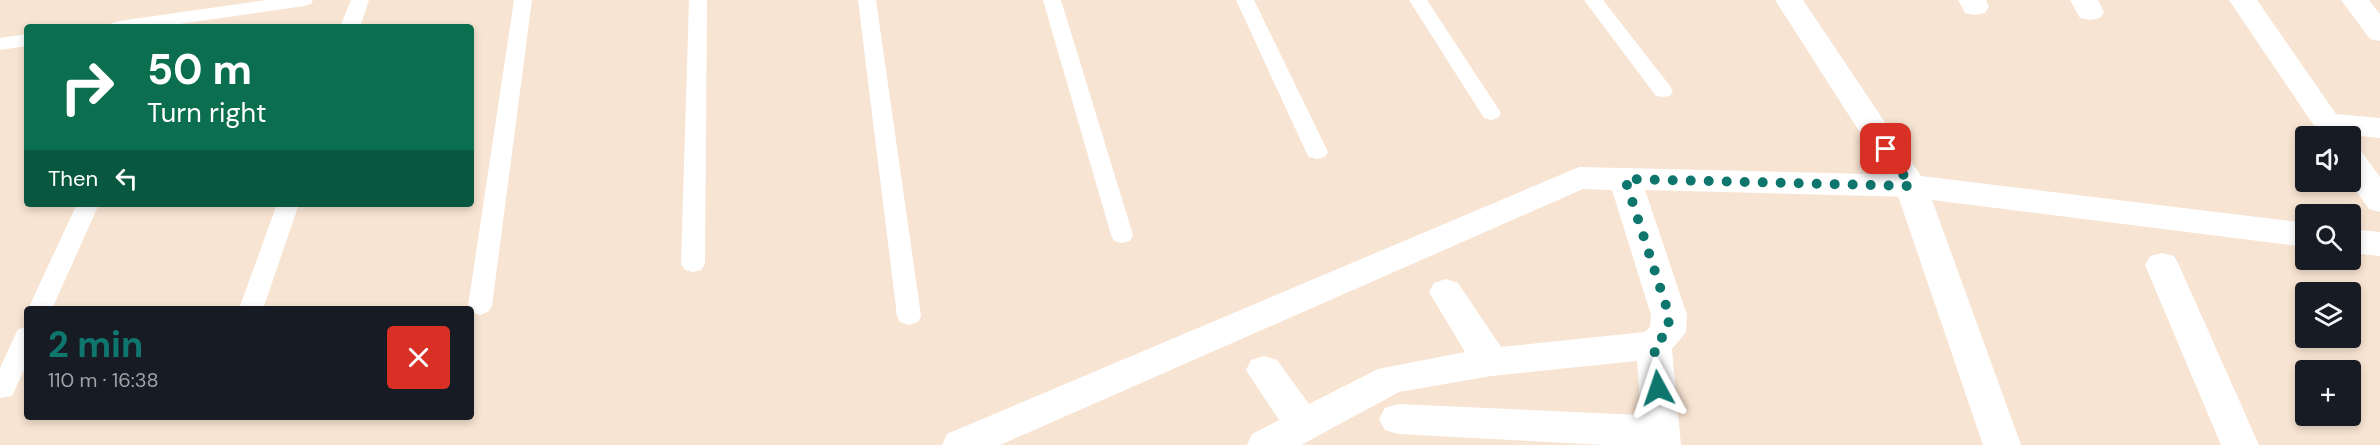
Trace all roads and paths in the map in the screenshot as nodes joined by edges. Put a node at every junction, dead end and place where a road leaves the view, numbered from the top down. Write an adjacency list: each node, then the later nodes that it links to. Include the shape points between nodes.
1 (184, 0): 14 (lane)
2 (304, 0): 14 (lane)
3 (360, 0): 15 (lane)
4 (523, 0): 38 (lane)
5 (698, 0): 33 (lane)
6 (867, 0): 39 (lane)
7 (1052, 0): 32 (lane)
8 (1245, 0): 24 (lane)
9 (1418, 0): 20 (lane)
10 (1593, 0): 19 (lane)
11 (1789, 0): 27 (street)
12 (2243, 0): 21 (street)
13 (2355, 0): 16 (street)
14 (173, 23)
15 (351, 24)
16 (2380, 33)
17 (24, 40): 18 (lane)
18 (0, 44)
19 (1663, 91)
20 (1491, 113)
21 (2328, 126)
22 (2380, 128): 23 (street)
23 (2361, 129)
24 (1317, 152)
25 (2361, 174): 28 (street)
26 (1625, 179): 27 (street); 41 (street, via 1669,315 1668,332); 49 (street, via 1579,178)
27 (1911, 186): 31 (street); 51 (street)
28 (2380, 201)
29 (87, 207): 36 (lane)
30 (287, 207): 37 (lane)
31 (2295, 234)
32 (1122, 235)
33 (693, 264)
34 (2162, 264): 52 (street)
35 (1446, 292): 42 (street)
36 (41, 306)
37 (252, 306)
38 (480, 306)
39 (909, 316)
40 (24, 343): 45 (lane)
41 (1654, 345): 42 (street); 48 (street)
42 (1491, 362): 44 (street)
43 (1264, 370): 46 (street)
44 (1391, 379): 46 (street); 47 (street)
45 (3, 389)
46 (1303, 425): 50 (street)
47 (1400, 432): 48 (street)
48 (1662, 438)
49 (961, 445)
50 (1266, 445)
51 (2002, 445)
52 (2240, 445)

